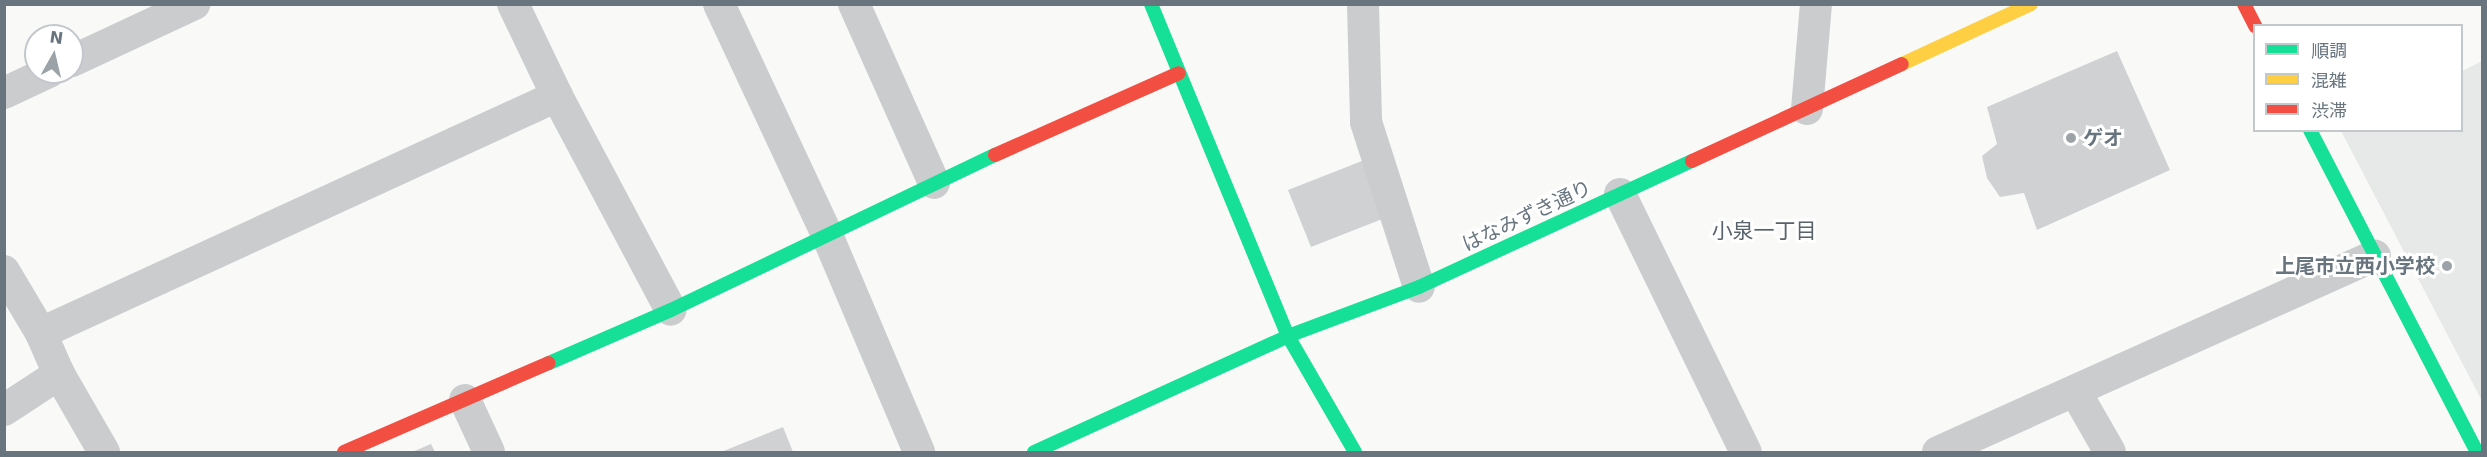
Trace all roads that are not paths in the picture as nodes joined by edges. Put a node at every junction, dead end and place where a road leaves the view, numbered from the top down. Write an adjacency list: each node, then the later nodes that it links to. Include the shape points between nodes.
1 (194, 4): 11 (street)
2 (513, 4): 15 (street)
3 (719, 4): 20 (street)
4 (854, 4): 18 (street)
5 (1151, 4): 12 (street)
6 (1363, 4): 23 (street, via 1366,122)
7 (1816, 4): 16 (street)
8 (2031, 4): 16 (street, はなみずき通り)
9 (2244, 4): 10 (street)
10 (2254, 24)
11 (84, 55)
12 (1179, 73): 18 (street); 26 (street)
13 (24, 84): 14 (street)
14 (4, 93)
15 (557, 96): 24 (street); 25 (street)
16 (1807, 109): 19 (street, はなみずき通り)
17 (2311, 132): 21 (street)
18 (934, 183): 20 (street)
19 (1620, 194): 23 (street, はなみずき通り); 37 (street)
20 (827, 235): 24 (street); 34 (street)
21 (2375, 256): 28 (street); 40 (street)
22 (4, 272): 25 (street)
23 (1419, 287): 26 (street, はなみずき通り)
24 (671, 310): 29 (street)
25 (41, 333): 27 (street)
26 (1288, 336): 35 (street, はなみずき通り); 36 (street)
27 (59, 374): 30 (street); 31 (street)
28 (2075, 391): 38 (street); 39 (street)
29 (465, 400): 32 (street); 33 (street)
30 (4, 410)
31 (104, 453)
32 (344, 453)
33 (489, 453)
34 (920, 453)
35 (1035, 453)
36 (1356, 453)
37 (1746, 453)
38 (1938, 453)
39 (2110, 453)
40 (2478, 453)

